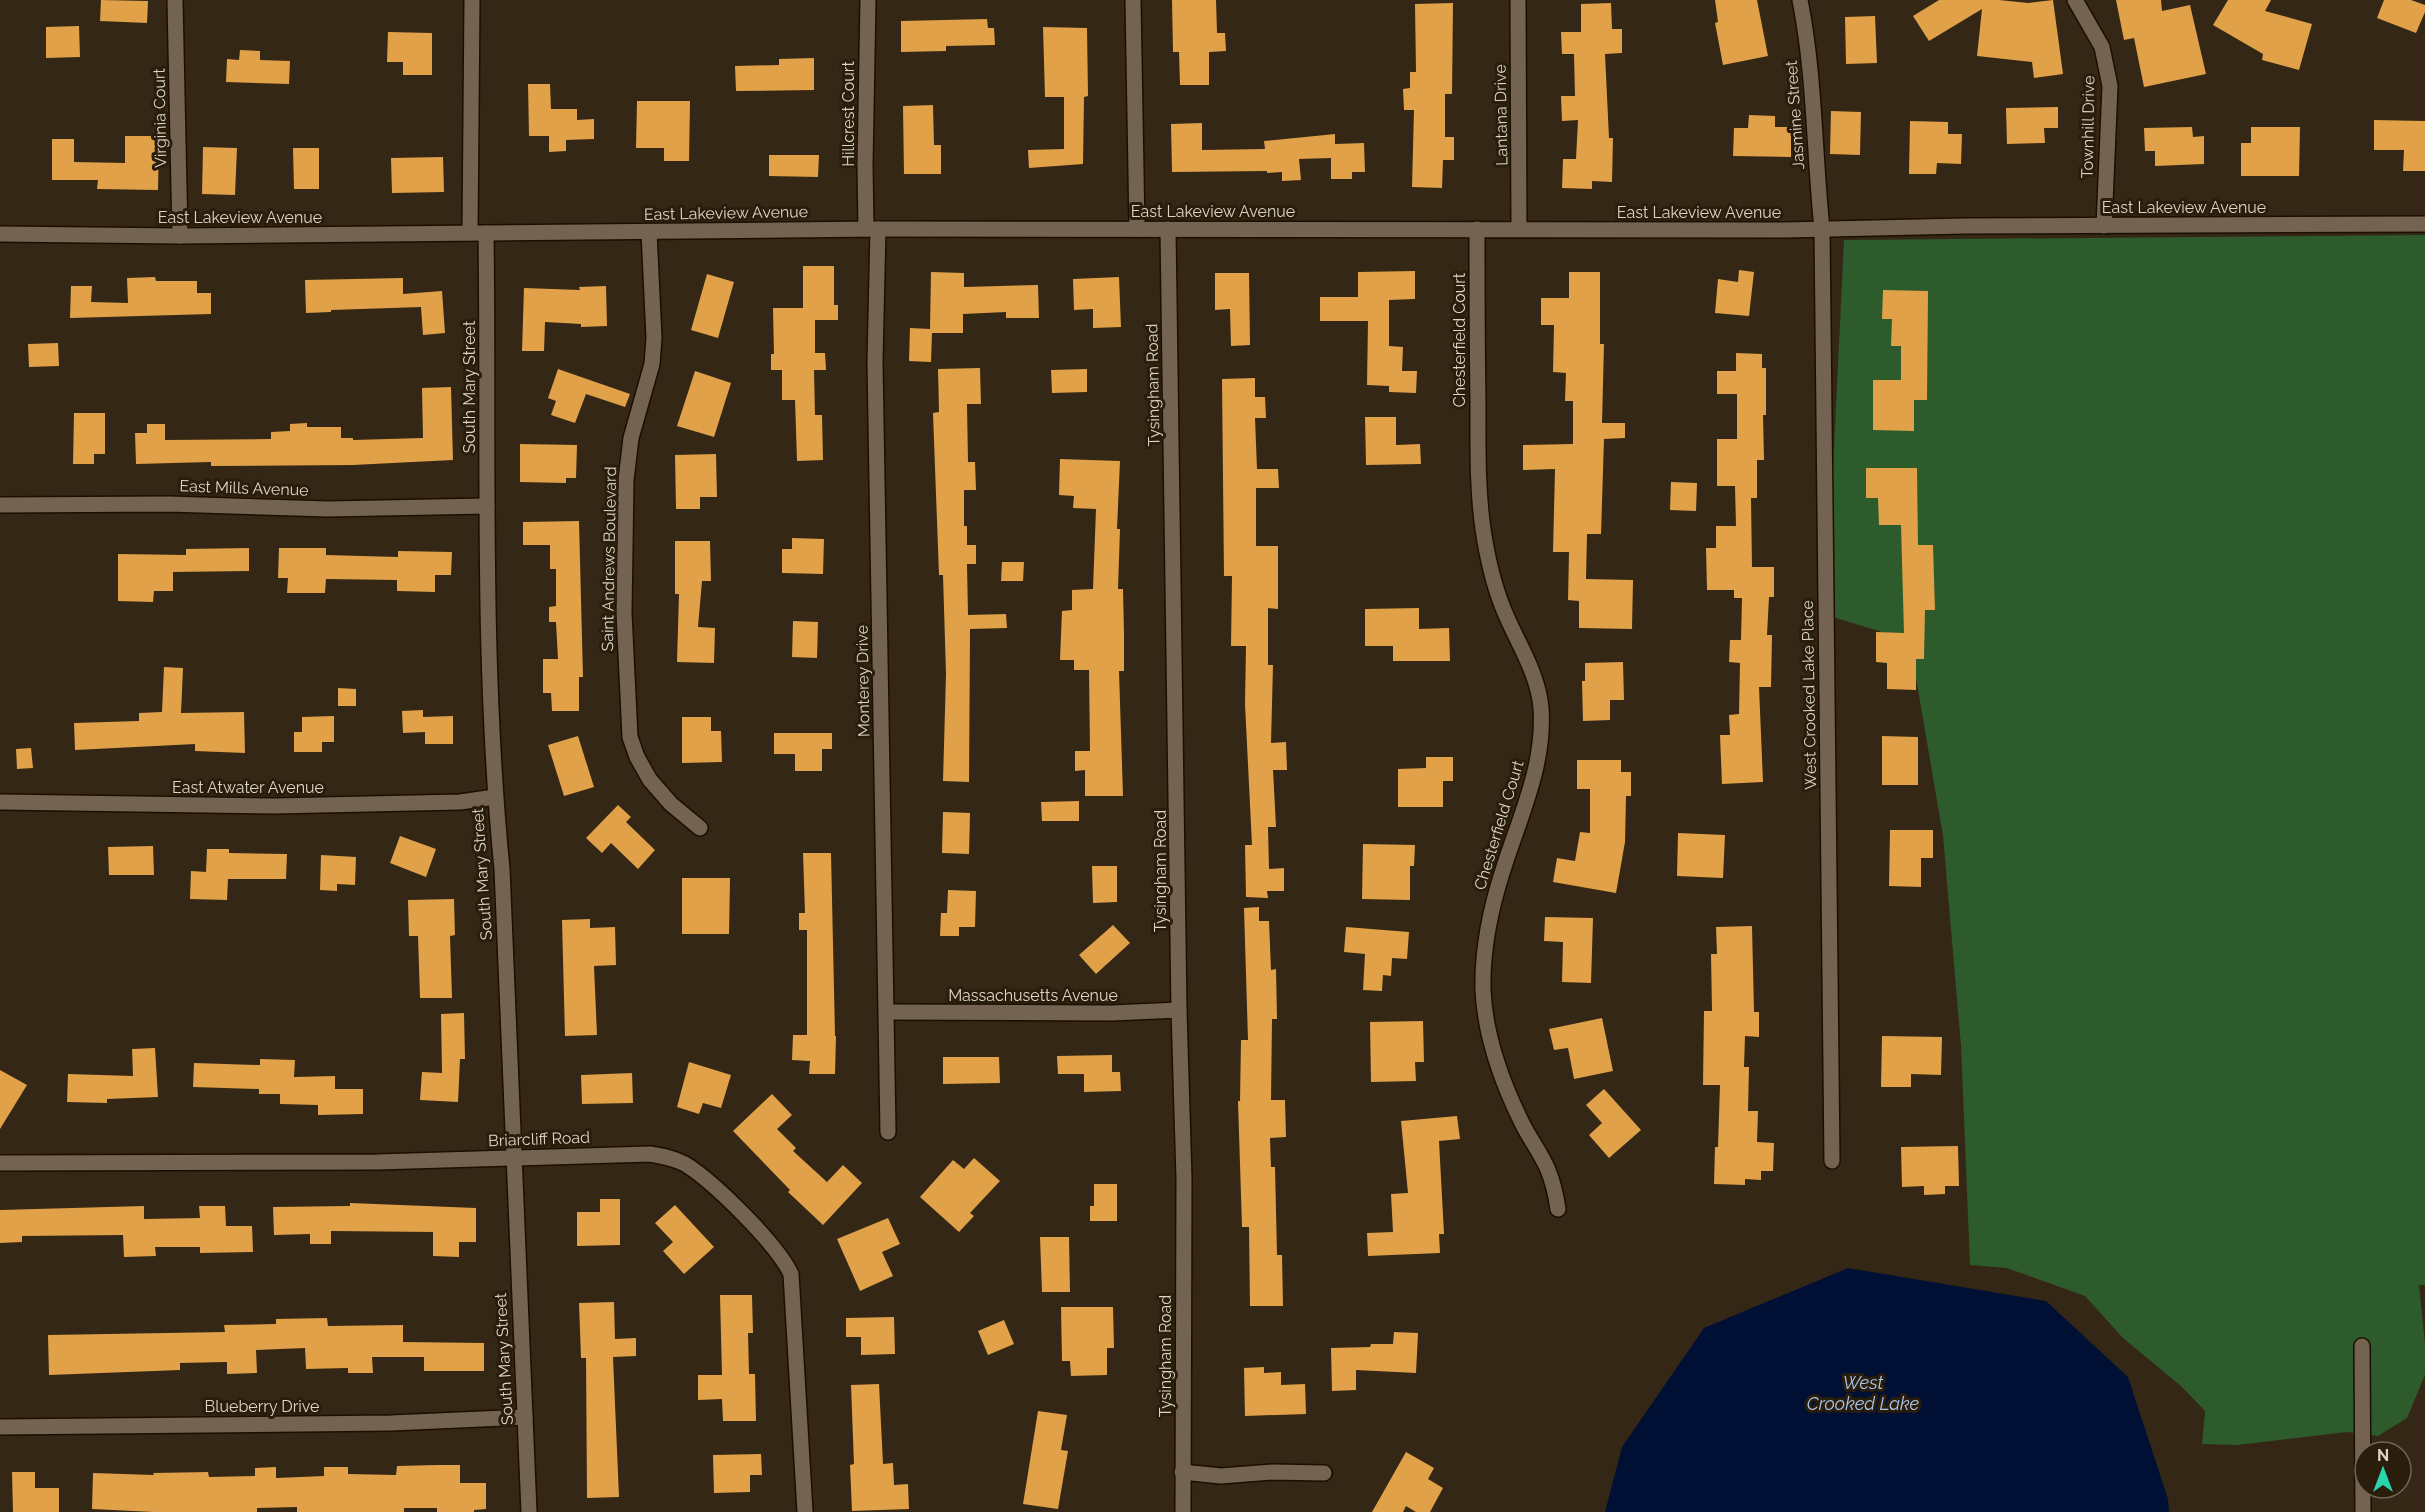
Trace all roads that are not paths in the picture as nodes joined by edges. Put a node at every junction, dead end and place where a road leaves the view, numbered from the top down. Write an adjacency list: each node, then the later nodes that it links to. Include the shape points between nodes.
1 (175, 0): 19 (street, Virginia Court)
2 (472, 0): 17 (street, South Mary Street)
3 (868, 0): 10 (street, Hillcrest Court, via 865,165)
4 (1133, 0): 11 (street)
5 (1518, 0): 14 (street, Lantana Drive)
6 (1800, 0): 15 (street, Jasmine Street, via 1813,89)
7 (2075, 0): 9 (street, Townhill Drive, via 2102,47 2110,86)
8 (2425, 224): 9 (street, East Lakeview Avenue)
9 (2104, 226): 15 (street, East Lakeview Avenue)
10 (872, 229): 11 (street, East Lakeview Avenue); 16 (street, East Lakeview Avenue); 26 (street, Monterey Drive)
11 (1137, 229): 12 (street, East Lakeview Avenue)
12 (1168, 229): 13 (street, East Lakeview Avenue); 25 (street, Tysingham Road)
13 (1477, 229): 14 (street, East Lakeview Avenue); 31 (street, Chesterfield Court, via 1478,476 1483,530 1503,607 1533,675 1542,724 1530,794 1502,872 1491,917 1483,990 1487,1026 1501,1077 1548,1170)
14 (1520, 229): 15 (street, East Lakeview Avenue)
15 (1822, 229): 29 (street, West Crooked Lake Place)
16 (649, 232): 17 (street, East Lakeview Avenue); 24 (street, Saint Andrews Boulevard, via 652,364 631,438 626,480 624,613 628,716 630,737 650,780 670,804)
17 (478, 233): 19 (street, East Lakeview Avenue); 21 (street, South Mary Street)
18 (0, 234): 19 (street, East Lakeview Avenue)
19 (180, 236)
20 (0, 505): 21 (street, East Mills Avenue)
21 (487, 506): 22 (street, South Mary Street)
22 (495, 797): 23 (street, East Atwater Avenue, via 460,802 274,806); 28 (street, South Mary Street, via 502,869)
23 (0, 802)
24 (700, 828)
25 (1179, 1010): 26 (street, Massachusetts Avenue); 35 (street, Tysingham Road, via 1184,1179)
26 (887, 1012): 27 (street, Monterey Drive)
27 (888, 1132)
28 (513, 1158): 30 (street, Briarcliff Road); 33 (street, South Mary Street); 38 (street, Briarcliff Road, via 650,1154 671,1158 705,1179 772,1246 791,1274)
29 (1832, 1161)
30 (0, 1163)
31 (1558, 1209)
32 (2362, 1346): 40 (street)
33 (525, 1417): 34 (street, Blueberry Drive); 37 (street, South Mary Street)
34 (0, 1427)
35 (1182, 1472): 36 (street, via 1221,1476); 39 (street, Tysingham Road)
36 (1324, 1473)
37 (529, 1512)
38 (805, 1512)
39 (1183, 1512)
40 (2363, 1512)

